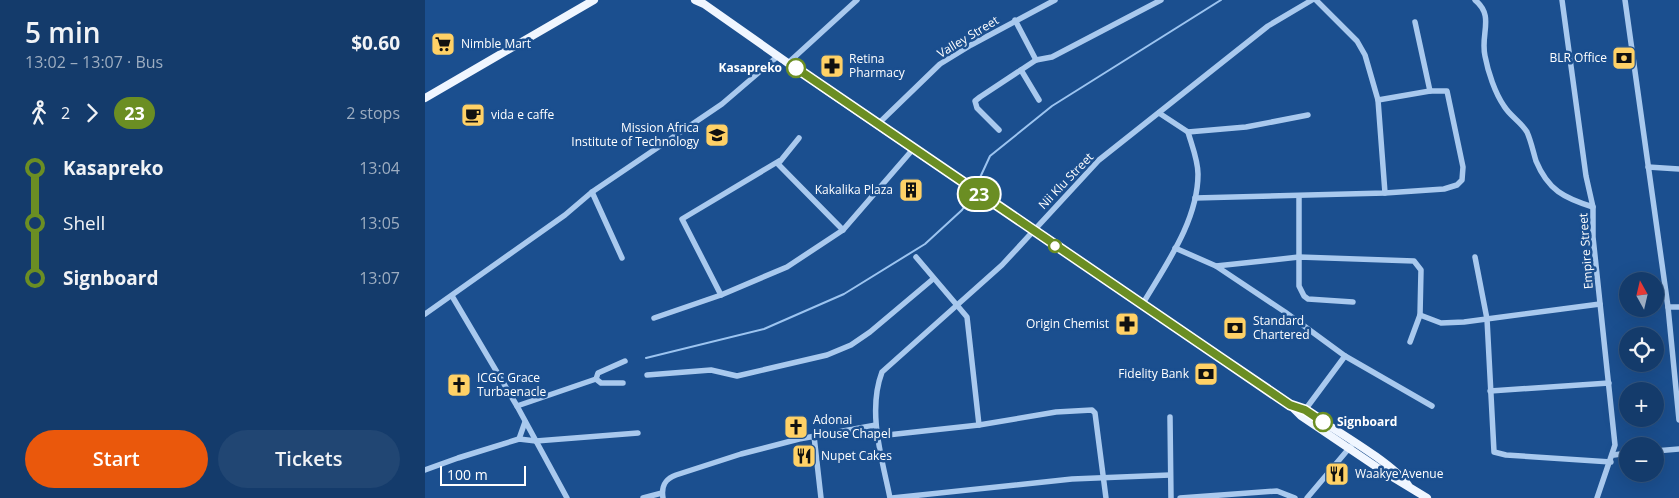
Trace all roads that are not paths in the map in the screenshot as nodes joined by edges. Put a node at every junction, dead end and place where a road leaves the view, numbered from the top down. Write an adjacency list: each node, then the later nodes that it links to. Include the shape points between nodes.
1 (594, 0): 19 (main road)
2 (695, 0): 11 (main road)
3 (857, 0): 16 (street)
4 (1055, 0): 12 (street, Valley Street)
5 (1161, 0): 15 (street, via 1052,57)
6 (1312, 0): 22 (street, Nii Klu Street, via 1268,26)
7 (1316, 0): 21 (street, via 1362,48)
8 (1475, 0): 36 (street, via 1487,14 1484,55 1504,107 1527,133 1537,162 1555,189 1567,199)
9 (1562, 0): 36 (street, Empire Street)
10 (1625, 0): 30 (street)
11 (703, 2): 14 (main road)
12 (1015, 20): 15 (street); 24 (street, Valley Street, via 933,69)
13 (1415, 22): 18 (street)
14 (778, 56): 16 (main road); 32 (street, via 722,104)
15 (1036, 60): 17 (street)
16 (788, 63): 24 (main road)
17 (1021, 70): 20 (street); 25 (street, via 975,102)
18 (1430, 91): 21 (street); 33 (street, via 1447,91 1449,96 1463,167 1462,180 1444,189)
19 (425, 98)
20 (1039, 100)
21 (1378, 100): 33 (street)
22 (1159, 113): 26 (street); 38 (street, Nii Klu Street, via 1099,160)
23 (1308, 115): 26 (street, via 1246,127)
24 (878, 124): 28 (main road)
25 (999, 130)
26 (1188, 132): 35 (street, via 1197,165)
27 (799, 138): 29 (street)
28 (914, 148): 37 (street); 38 (main road)
29 (779, 161): 37 (street, via 780,167); 46 (street, via 683,216)
30 (1648, 167): 31 (street); 52 (street)
31 (1679, 169)
32 (592, 192): 43 (street); 47 (street)
33 (1385, 193): 34 (street)
34 (1299, 196): 35 (street); 41 (street)
35 (1195, 198): 39 (street)
36 (1593, 207): 49 (street, Empire Street)
37 (843, 230): 46 (street, via 787,267)
38 (1033, 231): 50 (street, Nii Klu Street, via 1003,265); 51 (main road)
39 (1175, 248): 44 (street); 51 (street)
40 (916, 257): 45 (street)
41 (1299, 257): 44 (street); 48 (street, via 1299,286 1304,296); 55 (street, via 1414,261 1421,270)
42 (1475, 257): 57 (street)
43 (622, 258)
44 (1216, 266): 59 (street)
45 (933, 279): 50 (street); 61 (street, via 870,332 827,356 737,376 714,370)
46 (721, 295): 56 (street)
47 (452, 296): 54 (street); 67 (street)
48 (1353, 302)
49 (1600, 304): 57 (street); 63 (street, Empire Street)
50 (958, 305): 73 (street, Nii Klu Street, via 882,372 878,383); 74 (street, via 969,324)
51 (1142, 305): 66 (main road)
52 (1668, 306): 53 (street); 71 (street)
53 (1679, 307)
54 (425, 314)
55 (1420, 315): 57 (street, via 1441,323); 58 (street)
56 (654, 318)
57 (1487, 320): 65 (street)
58 (1410, 342)
59 (1345, 356): 68 (street); 69 (street)
60 (625, 361): 62 (street, via 598,373)
61 (647, 375)
62 (596, 379): 64 (street, via 601,383); 67 (street)
63 (1609, 382): 65 (street); 83 (street, Empire Street)
64 (623, 383)
65 (1490, 391): 85 (street, via 1494,452)
66 (1290, 405): 69 (main road); 80 (main road, via 1301,416)
67 (517, 406): 72 (street)
68 (1431, 406)
69 (1305, 410): 80 (main road)
70 (1170, 417): 87 (street)
71 (1679, 420)
72 (525, 422): 78 (street); 79 (street)
73 (876, 425): 76 (street); 77 (street, Nii Klu Street)
74 (979, 425): 77 (street); 88 (street, via 1055,412 1092,410)
75 (638, 433): 79 (street)
76 (813, 436): 89 (street, via 676,475 667,479); 92 (street)
77 (878, 436): 93 (street, Nii Klu Street)
78 (519, 439): 79 (street); 86 (street)
79 (536, 441): 90 (street)
80 (1352, 446): 98 (street); 99 (main road, via 1402,476 1408,485)
81 (1679, 449): 82 (street)
82 (1664, 450)
83 (1614, 454): 84 (street); 85 (street, Empire Street)
84 (1619, 454)
85 (1611, 462): 100 (street, Empire Street)
86 (425, 470)
87 (1170, 475): 88 (street); 95 (street)
88 (1103, 478): 93 (street, via 1072,478); 94 (street)
89 (663, 496): 91 (street)
90 (567, 498)
91 (643, 498)
92 (821, 498)
93 (891, 498)
94 (1106, 498)
95 (1171, 498)
96 (1180, 498): 97 (street, via 1277,490)
97 (1295, 498)
98 (1307, 498)
99 (1427, 498)
100 (1597, 498)

